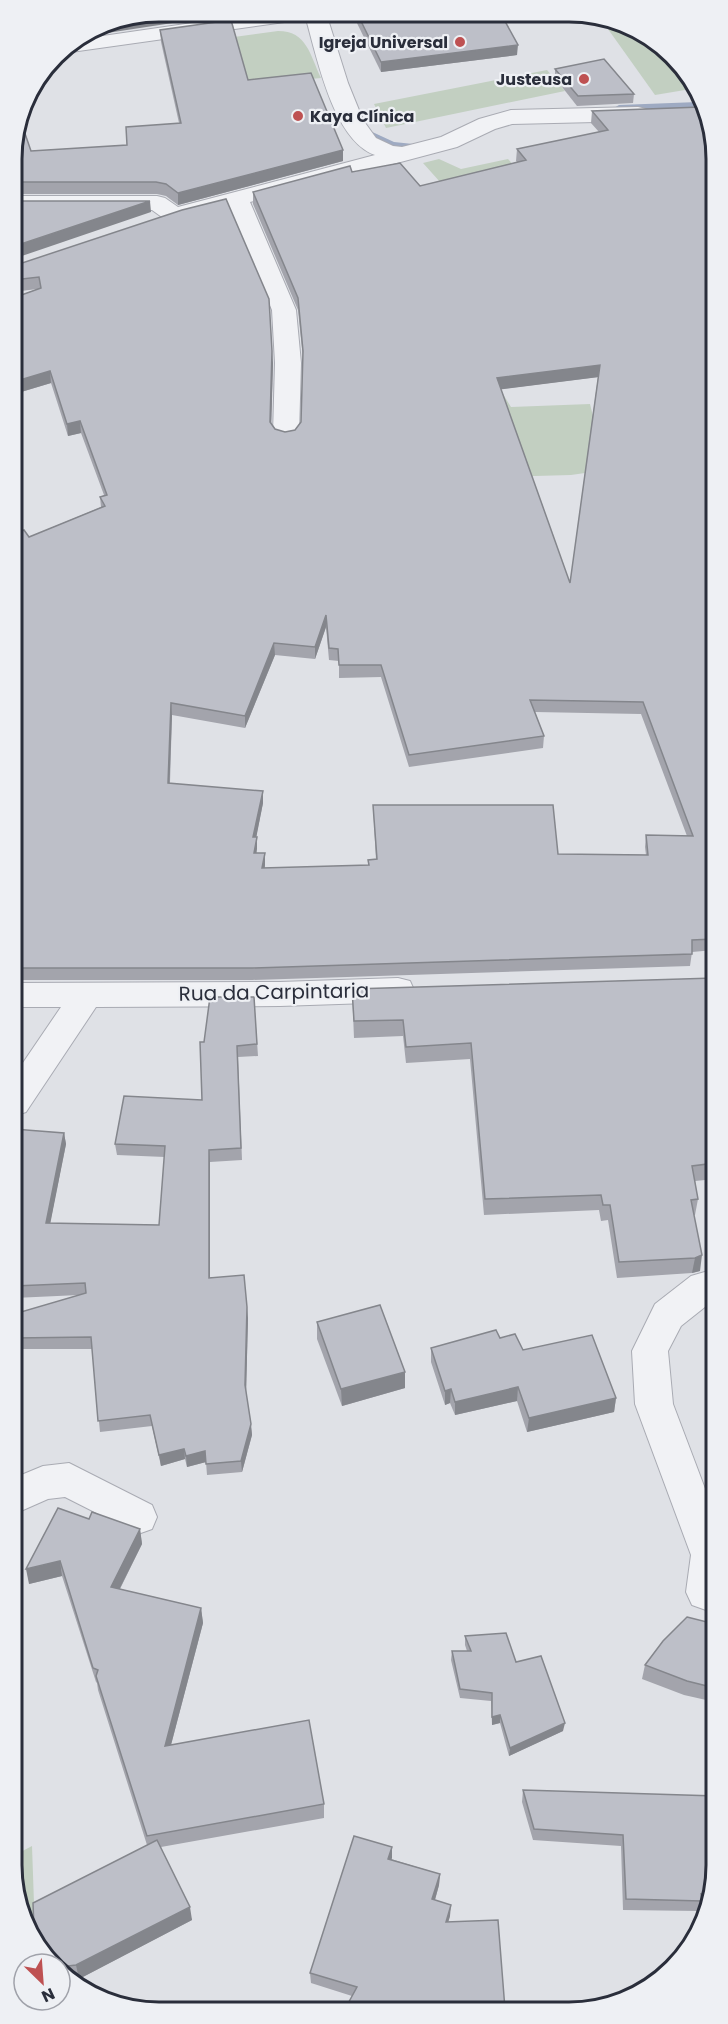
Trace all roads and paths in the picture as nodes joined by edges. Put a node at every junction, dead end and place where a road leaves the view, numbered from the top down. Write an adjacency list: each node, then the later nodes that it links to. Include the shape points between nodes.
1 (242, 22): 3 (street)
2 (318, 22): 5 (street, via 356,129 377,148)
3 (83, 46)
4 (661, 113): 5 (street, via 511,117)
5 (404, 155): 6 (street)
6 (236, 198): 8 (street); 10 (street, via 284,310 288,363)
7 (23, 203): 8 (street, via 157,203)
8 (174, 215): 9 (street)
9 (143, 226)
10 (286, 434)
11 (432, 989): 12 (street, Rua da Carpintaria)
12 (87, 994): 13 (street, Rua da Carpintaria); 14 (street)
13 (23, 995)
14 (22, 1090)
15 (705, 1287): 18 (street, via 668,1315 650,1351 654,1404)
16 (22, 1493): 17 (street, via 43,1483 69,1480)
17 (138, 1517)
18 (705, 1540)

